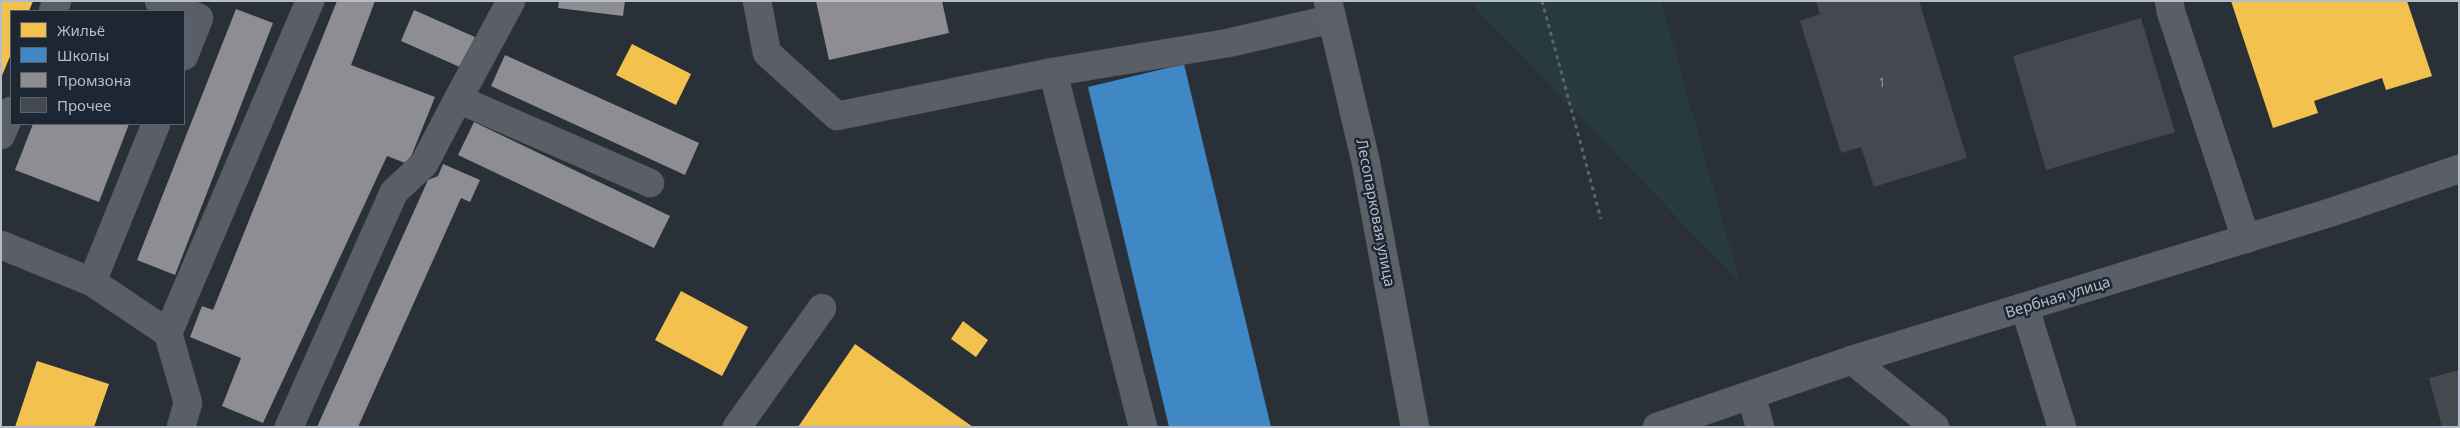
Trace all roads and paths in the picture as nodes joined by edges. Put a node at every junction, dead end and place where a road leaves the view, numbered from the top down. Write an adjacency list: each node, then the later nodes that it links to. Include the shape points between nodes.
1 (160, 1): 7 (street)
2 (310, 1): 24 (street)
3 (511, 1): 12 (street)
4 (757, 1): 11 (street, via 767,53 837,116)
5 (1542, 1): 18 (path)
6 (2169, 1): 19 (street)
7 (181, 10)
8 (1330, 10): 11 (street, via 1228,43); 31 (main road, Лесопарковая улица, via 1366,163)
9 (185, 12): 10 (street, via 199,18)
10 (185, 53)
11 (1054, 72): 30 (street)
12 (458, 99): 17 (street); 28 (street, via 424,164 394,192)
13 (10, 113): 15 (street)
14 (156, 125): 21 (street)
15 (1, 135)
16 (2459, 169): 19 (street, Вербная улица)
17 (650, 183)
18 (1601, 219)
19 (2246, 238): 23 (street, Вербная улица)
20 (1, 245): 21 (street)
21 (92, 282): 24 (street)
22 (822, 308): 29 (street)
23 (2025, 308): 25 (street, Вербная улица); 35 (street)
24 (168, 333): 27 (street, via 188,403)
25 (1852, 360): 26 (street, Вербная улица); 34 (street)
26 (1751, 396): 32 (street, Вербная улица); 33 (street)
27 (181, 427)
28 (289, 427)
29 (737, 427)
30 (1143, 427)
31 (1415, 427)
32 (1657, 427)
33 (1760, 427)
34 (1935, 427)
35 (2062, 427)

